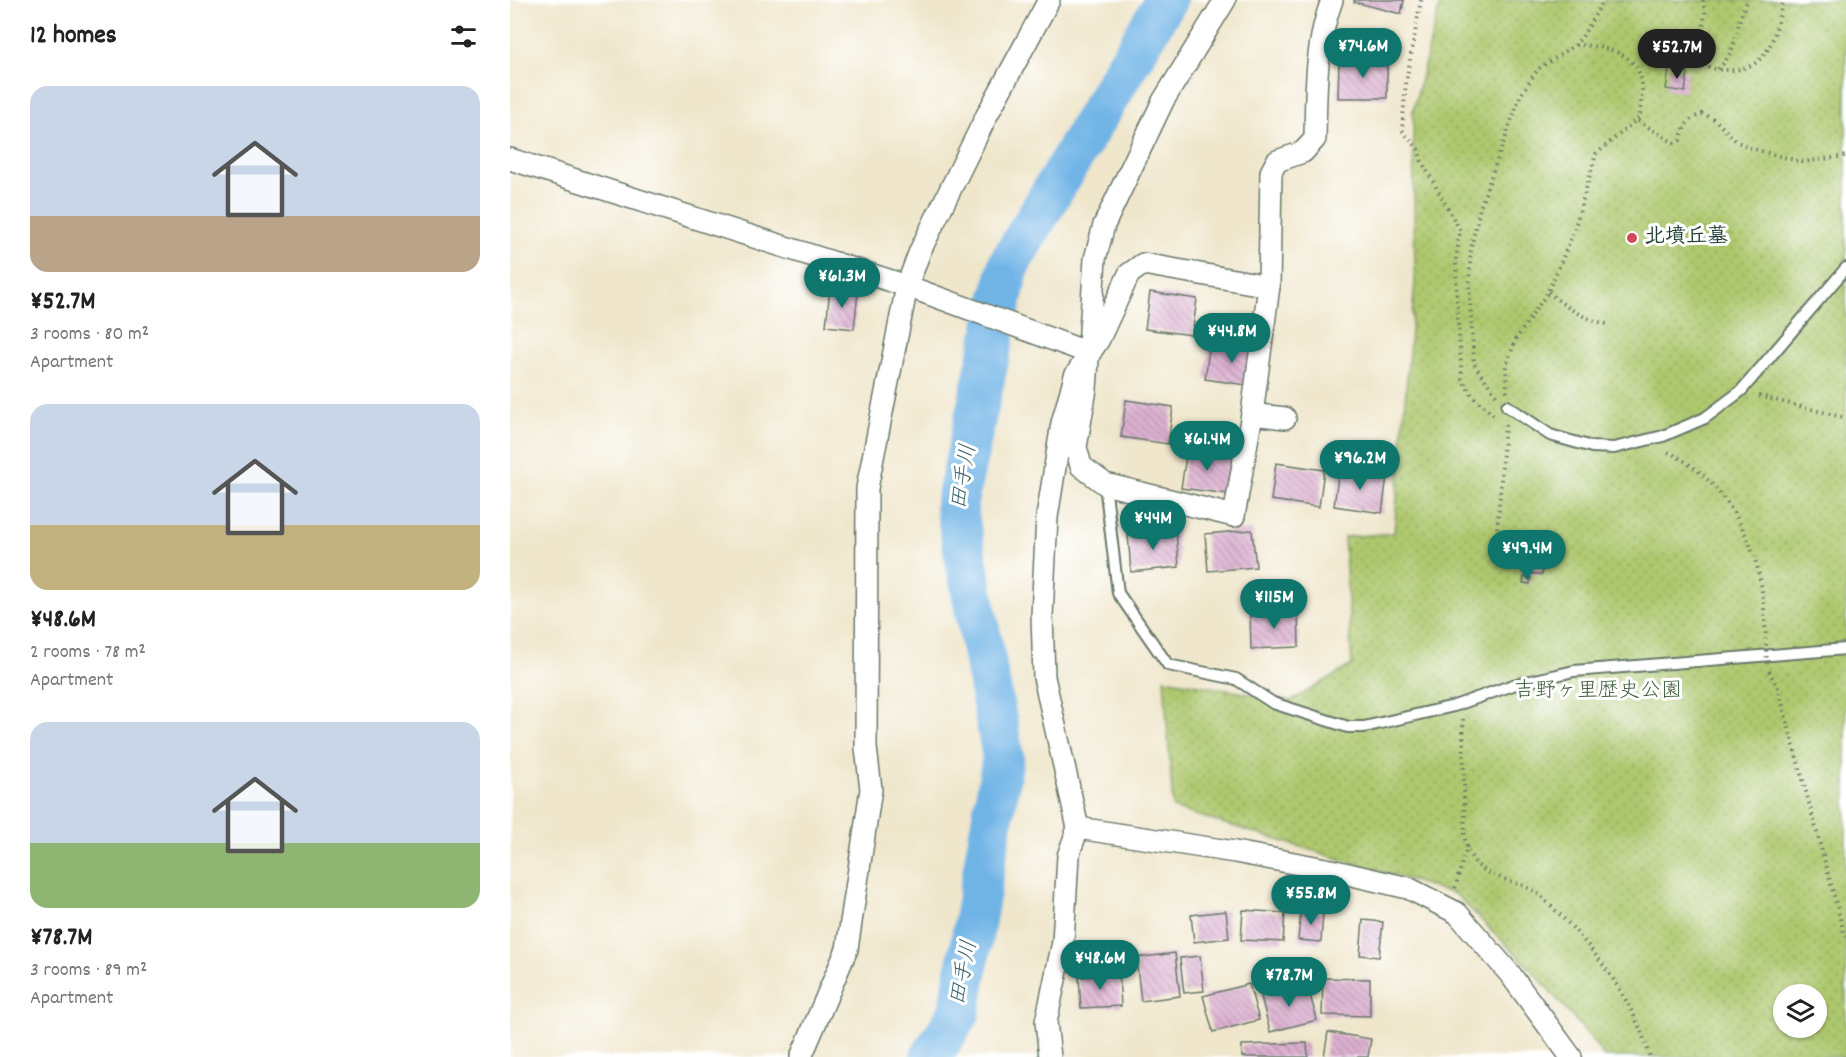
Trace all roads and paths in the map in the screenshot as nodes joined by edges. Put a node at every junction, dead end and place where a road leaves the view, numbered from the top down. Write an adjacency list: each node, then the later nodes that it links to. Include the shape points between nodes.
1 (1049, 0): 15 (street, via 987,115 920,251)
2 (1225, 0): 19 (street, via 1163,101 1104,225 1095,259)
3 (1332, 0): 16 (street, via 1317,66 1315,139 1303,152 1277,161 1271,172)
4 (1421, 0): 27 (path, via 1402,130 1418,149 1460,230 1456,294 1462,379 1473,397 1505,422 1497,534 1503,545 1548,553)
5 (1604, 0): 9 (path)
6 (1703, 0): 10 (path, via 1699,60 1707,68)
7 (1748, 0): 10 (path, via 1738,20 1733,51)
8 (1783, 0): 10 (path, via 1772,44 1761,58 1743,69)
9 (1575, 45): 11 (path, via 1612,49 1633,66 1641,77); 21 (path, via 1538,69 1520,96 1491,174 1471,248 1474,364 1489,388)
10 (1717, 69)
11 (1638, 121): 12 (path, via 1674,143 1680,140 1691,118 1702,114 1750,148 1802,162); 17 (path, via 1596,154 1573,234)
12 (1846, 156)
13 (510, 159): 15 (street)
14 (1846, 268): 20 (lane)
15 (907, 286): 19 (street); 34 (street, via 867,488 866,748 872,789 847,949)
16 (1269, 286): 19 (street, via 1143,264 1129,274); 22 (street)
17 (1548, 292): 18 (path, via 1571,311); 21 (path, via 1516,339 1506,365)
18 (1607, 324)
19 (1089, 353): 26 (street, via 1076,447 1081,466); 30 (street, via 1076,376 1062,423 1047,517 1042,615 1044,677)
20 (1741, 391): 24 (path); 25 (lane, via 1705,418 1663,436)
21 (1507, 406): 25 (lane, via 1550,435 1593,447)
22 (1252, 414): 23 (street); 26 (street, via 1234,516)
23 (1285, 418)
24 (1846, 418)
25 (1642, 440): 33 (path, bridge, via 1682,458 1716,488 1744,532 1761,582 1767,668 1778,688)
26 (1105, 484): 29 (lane, via 1118,593 1168,665 1236,679 1273,703 1348,728)
27 (1546, 561)
28 (1846, 649): 29 (lane, via 1574,671 1514,685)
29 (1463, 703): 31 (path)
30 (1078, 828): 32 (street, via 1331,870 1408,888); 35 (street, via 1068,856 1063,942 1046,1022)
31 (1467, 844): 32 (path); 37 (path, via 1471,857 1484,869 1536,892 1592,950 1626,1002)
32 (1449, 909): 36 (street, via 1510,974)
33 (1846, 940)
34 (801, 1057)
35 (1050, 1057)
36 (1571, 1057)
37 (1650, 1057)

